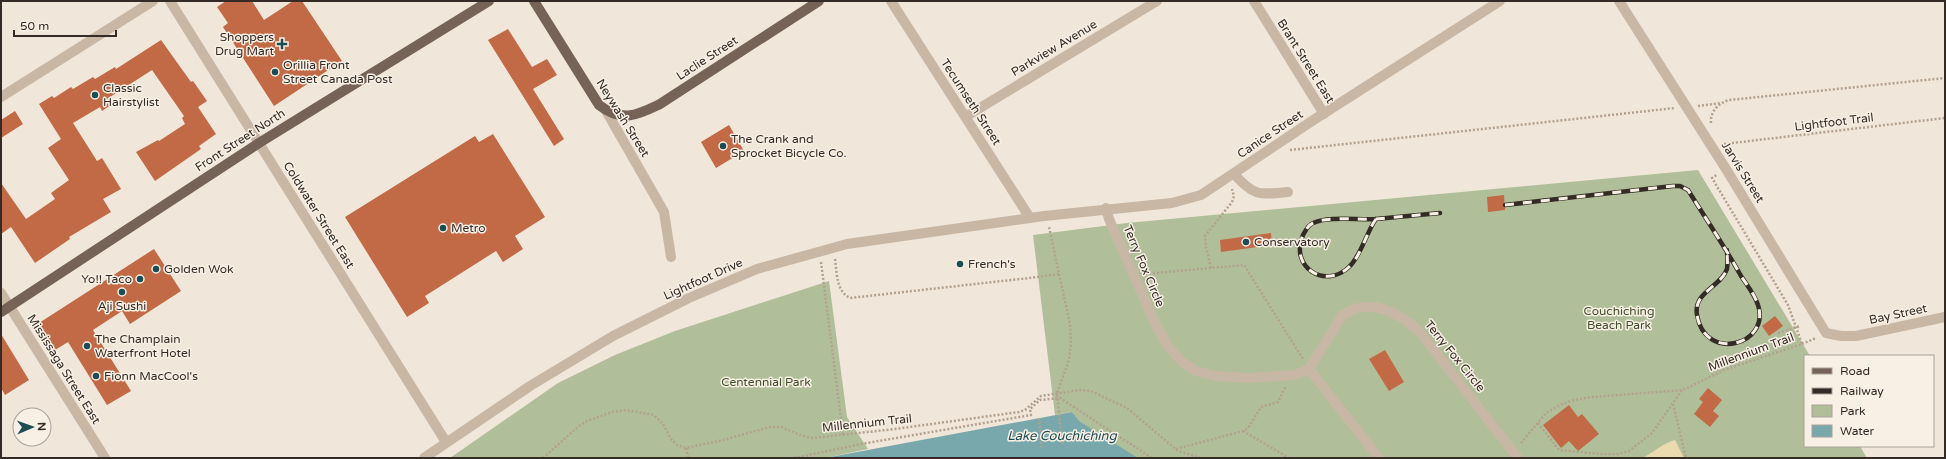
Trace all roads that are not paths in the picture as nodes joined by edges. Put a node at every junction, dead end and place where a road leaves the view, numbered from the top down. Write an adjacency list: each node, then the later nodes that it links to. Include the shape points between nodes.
1 (153, 1): 11 (street)
2 (170, 1): 15 (street, Coldwater Street East)
3 (488, 1): 15 (main road, Front Street North)
4 (534, 1): 12 (main road, Neywash Street, via 596,99)
5 (819, 1): 12 (main road, Laclie Street, via 660,104 636,115 625,116)
6 (891, 1): 14 (street, Tecumseth Street)
7 (1157, 1): 14 (street, Parkview Avenue)
8 (1254, 1): 13 (street, Brant Street East)
9 (1500, 1): 13 (street, Canice Street)
10 (1619, 1): 24 (street, Jarvis Street, via 1826,333)
11 (1, 97)
12 (605, 109): 20 (street, Neywash Street, via 664,212)
13 (1324, 114): 16 (street, Canice Street)
14 (965, 117): 19 (street, Tecumseth Street)
15 (259, 143): 22 (main road, Front Street North); 26 (street, Coldwater Street East)
16 (1237, 178): 17 (street, via 1258,194); 18 (street, Canice Street, via 1187,200)
17 (1288, 192)
18 (1106, 208): 19 (street, Canice Street); 25 (street, Terry Fox Circle, via 1155,323 1168,346 1182,362 1196,371 1216,376 1248,378 1289,376)
19 (1030, 218): 26 (street, Lightfoot Drive, via 847,244 757,269 689,298 613,336 530,386)
20 (670, 257)
21 (1, 293): 22 (street, Mississaga Street East)
22 (5, 309): 27 (street, Mississaga Street East)
23 (1945, 317): 24 (street, Bay Street)
24 (1856, 336)
25 (1309, 369): 29 (street); 30 (street, Terry Fox Circle, via 1342,316 1363,307 1384,309 1406,319 1419,331)
26 (446, 442): 28 (street, Lightfoot Drive)
27 (106, 458)
28 (424, 458)
29 (1379, 458)
30 (1518, 458)

